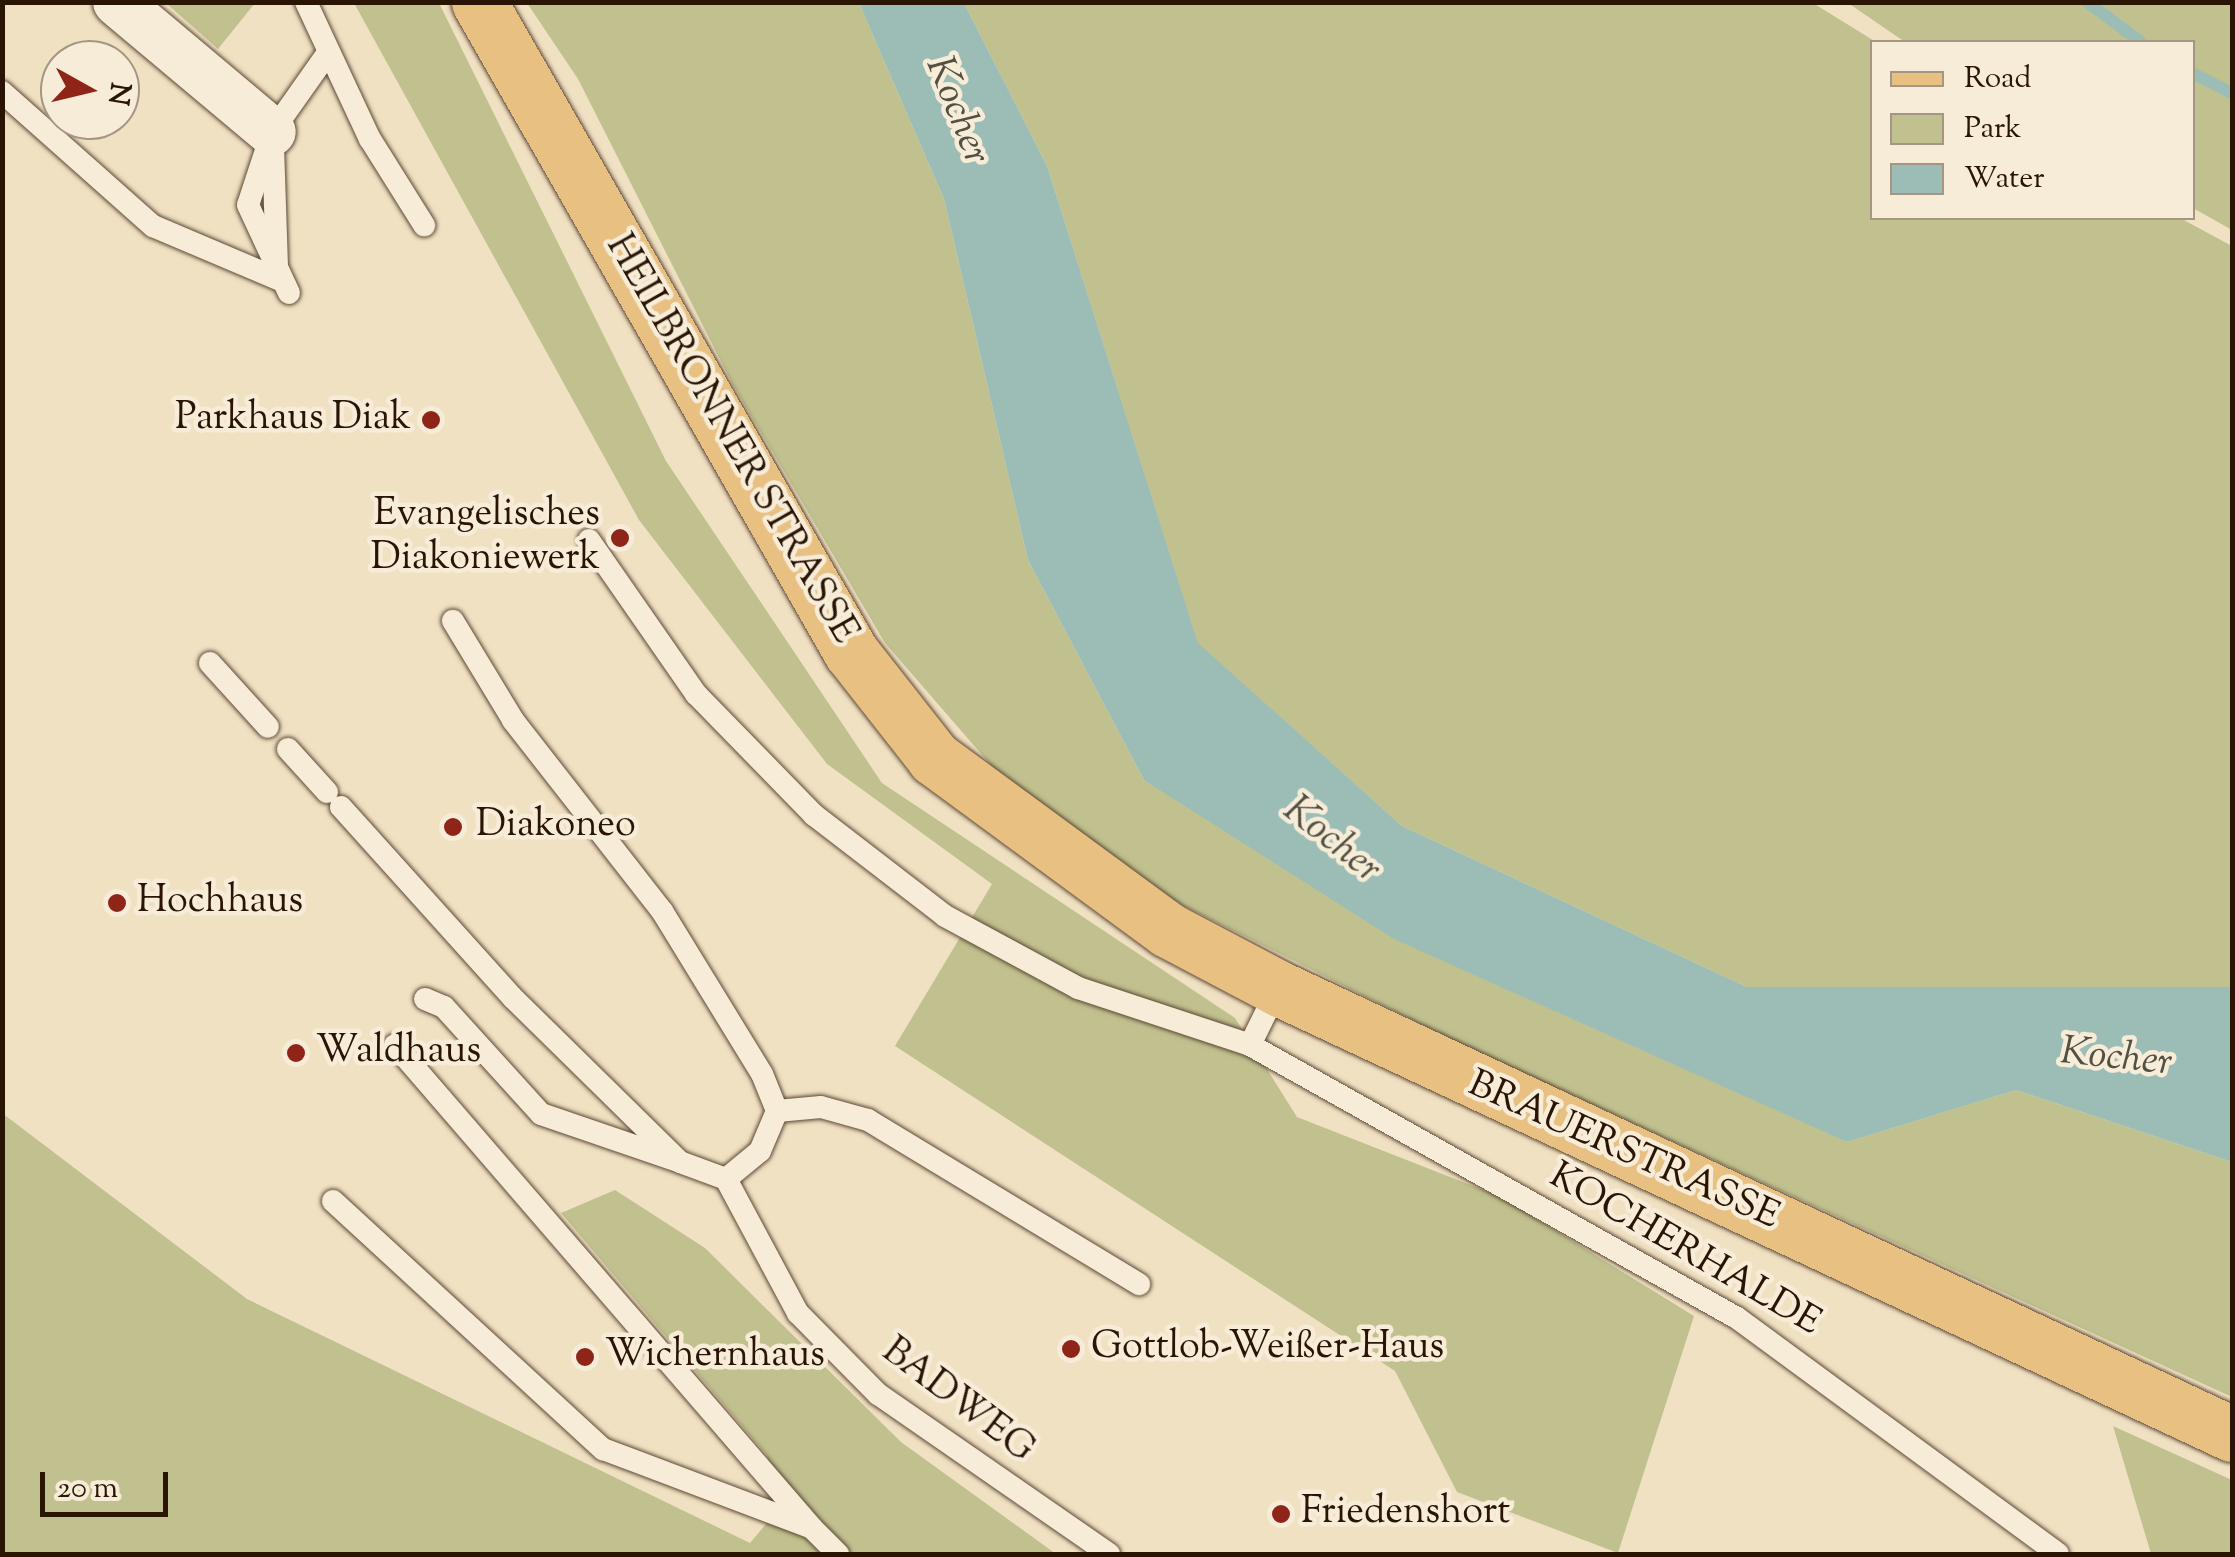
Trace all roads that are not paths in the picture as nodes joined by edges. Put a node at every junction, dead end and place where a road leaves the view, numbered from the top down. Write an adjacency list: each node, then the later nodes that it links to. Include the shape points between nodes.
1 (117, 2): 6 (street)
2 (306, 2): 4 (lane)
3 (479, 2): 13 (main road, HEILBRONNER STRASSE, via 851,652 934,758)
4 (326, 54): 6 (lane); 7 (lane)
5 (2, 92): 6 (lane, via 153,226 284,286 248,205)
6 (272, 132)
7 (424, 225)
8 (590, 540): 17 (lane, KOCHERHALDE, via 696,694 814,815 945,916 1078,988)
9 (453, 621): 18 (lane, via 513,720 662,911)
10 (210, 663): 11 (lane)
11 (268, 727)
12 (288, 749): 19 (lane, via 513,998)
13 (1033, 836): 14 (main road, BRAUERSTRASSE, via 1168,930)
14 (1278, 988): 17 (lane); 23 (main road, BRAUERSTRASSE)
15 (425, 999): 19 (lane, via 444,1007 541,1114)
16 (396, 1045): 24 (lane)
17 (1250, 1046): 27 (lane, KOCHERHALDE, via 1737,1318)
18 (777, 1112): 20 (lane, via 760,1151); 22 (lane, via 821,1107 868,1120)
19 (680, 1162): 20 (lane)
20 (726, 1179): 26 (lane, BADWEG, via 798,1313 878,1394)
21 (333, 1201): 24 (lane, via 603,1449)
22 (1139, 1284)
23 (2232, 1434)
24 (812, 1528): 25 (lane)
25 (838, 1554)
26 (1109, 1554)
27 (2058, 1554)

